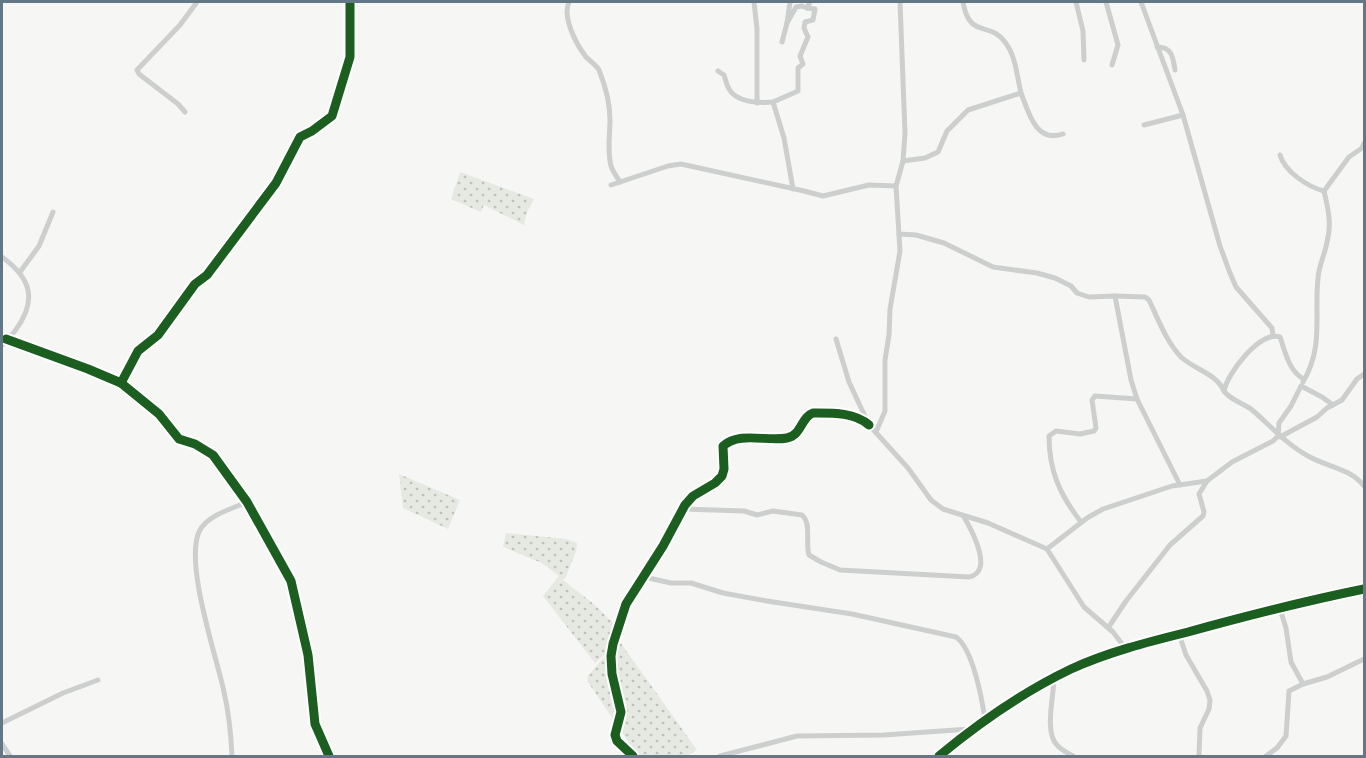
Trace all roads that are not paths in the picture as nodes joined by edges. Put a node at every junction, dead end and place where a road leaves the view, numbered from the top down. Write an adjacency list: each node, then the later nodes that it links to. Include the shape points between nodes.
1 (197, 2): 23 (street, via 137,70)
2 (350, 2): 46 (street, via 350,57 332,116 300,137 271,191 207,275 138,351)
3 (569, 2): 30 (street, via 566,10 575,36 585,55 599,69 606,92 612,169)
4 (754, 2): 22 (street)
5 (790, 2): 13 (street)
6 (810, 2): 12 (street)
7 (900, 2): 29 (street)
8 (963, 2): 20 (street, via 976,27 1004,40)
9 (1076, 2): 16 (street)
10 (1106, 2): 17 (street, via 1118,45)
11 (1141, 2): 15 (street)
12 (807, 8): 13 (street, via 796,7); 21 (street, via 815,9 813,20 805,22 807,37 800,56 803,63 798,68 798,91)
13 (787, 23): 14 (street)
14 (782, 42)
15 (1157, 47): 18 (street, via 1170,52); 24 (street)
16 (1084, 60)
17 (1112, 65)
18 (1175, 70)
19 (718, 71): 22 (street, via 733,94)
20 (1021, 93): 26 (street, via 1037,129 1048,136); 29 (street, via 968,110 947,132 938,152)
21 (773, 102): 22 (street); 33 (street)
22 (757, 103)
23 (185, 112)
24 (1183, 115): 25 (street); 40 (street, via 1230,273 1236,287 1272,328)
25 (1144, 125)
26 (1063, 134)
27 (1365, 143): 34 (street, via 1348,157)
28 (1280, 155): 34 (street, via 1301,180)
29 (903, 161): 32 (street)
30 (620, 182): 31 (street); 33 (street, via 681,164)
31 (611, 185)
32 (896, 186): 33 (street, via 869,185 823,196); 36 (street)
33 (793, 189)
34 (1324, 192): 45 (street, via 1329,234 1318,276 1314,358)
35 (53, 212): 38 (street, via 39,246)
36 (899, 234): 39 (street, via 944,243 993,267 1055,278 1089,297); 52 (street, via 899,266 891,298 885,360 885,411)
37 (2, 257): 38 (street)
38 (20, 272): 41 (street, via 29,290 28,304 16,329)
39 (1115, 296): 48 (street, via 1149,300 1182,357 1221,382); 49 (street)
40 (1273, 336): 45 (street, via 1279,337 1295,372); 48 (street, via 1251,349)
41 (6, 339): 43 (street); 46 (street)
42 (836, 339): 51 (street, via 849,382)
43 (2, 345)
44 (1365, 374): 50 (street, via 1346,397)
45 (1304, 379): 47 (street)
46 (121, 383): 57 (street, via 159,414 179,439 213,455)
47 (1301, 386): 50 (street); 53 (street, via 1279,423)
48 (1224, 391): 53 (street)
49 (1137, 399): 55 (street); 60 (street, via 1095,396 1094,431 1056,431 1049,436 1054,478)
50 (1333, 405): 53 (street)
51 (869, 424): 52 (street); 58 (street, via 850,415 813,413 789,438 756,437 726,442 722,447 721,478 693,496)
52 (876, 432): 59 (street, via 931,500)
53 (1279, 436): 54 (street); 56 (street, via 1309,457 1353,475)
54 (1206, 481): 55 (street); 65 (street, via 1200,494 1203,516 1170,545)
55 (1180, 485): 60 (street, via 1108,507)
56 (1365, 486)
57 (247, 502): 77 (street, via 203,525 197,536 195,561 227,704); 78 (street, via 291,581 308,655 315,724)
58 (683, 509): 59 (street, via 802,515 807,523 809,555 843,570 969,577 977,572 980,556); 62 (street)
59 (964, 517): 61 (street, via 988,523)
60 (1081, 522): 61 (street)
61 (1047, 549): 65 (street, via 1084,607)
62 (644, 577): 72 (street, via 956,637 964,645 979,684); 79 (street, via 625,606 611,656 621,709 615,737)
63 (1365, 589): 64 (street)
64 (1280, 609): 66 (street); 71 (street, via 1291,662)
65 (1108, 628): 67 (street)
66 (1179, 634): 67 (street); 83 (street, via 1210,700 1200,728)
67 (1126, 649): 69 (street)
68 (1365, 659): 71 (street)
69 (1054, 678): 72 (street); 82 (street, via 1052,737 1058,747)
70 (98, 680): 73 (street)
71 (1303, 684): 84 (street, via 1289,691 1285,738)
72 (985, 720): 74 (street)
73 (2, 723)
74 (972, 729): 80 (street, via 797,736); 81 (street)
75 (2, 744): 76 (street)
76 (10, 756)
77 (232, 756)
78 (328, 756)
79 (633, 756)
80 (720, 756)
81 (939, 756)
82 (1073, 756)
83 (1199, 756)
84 (1266, 756)

